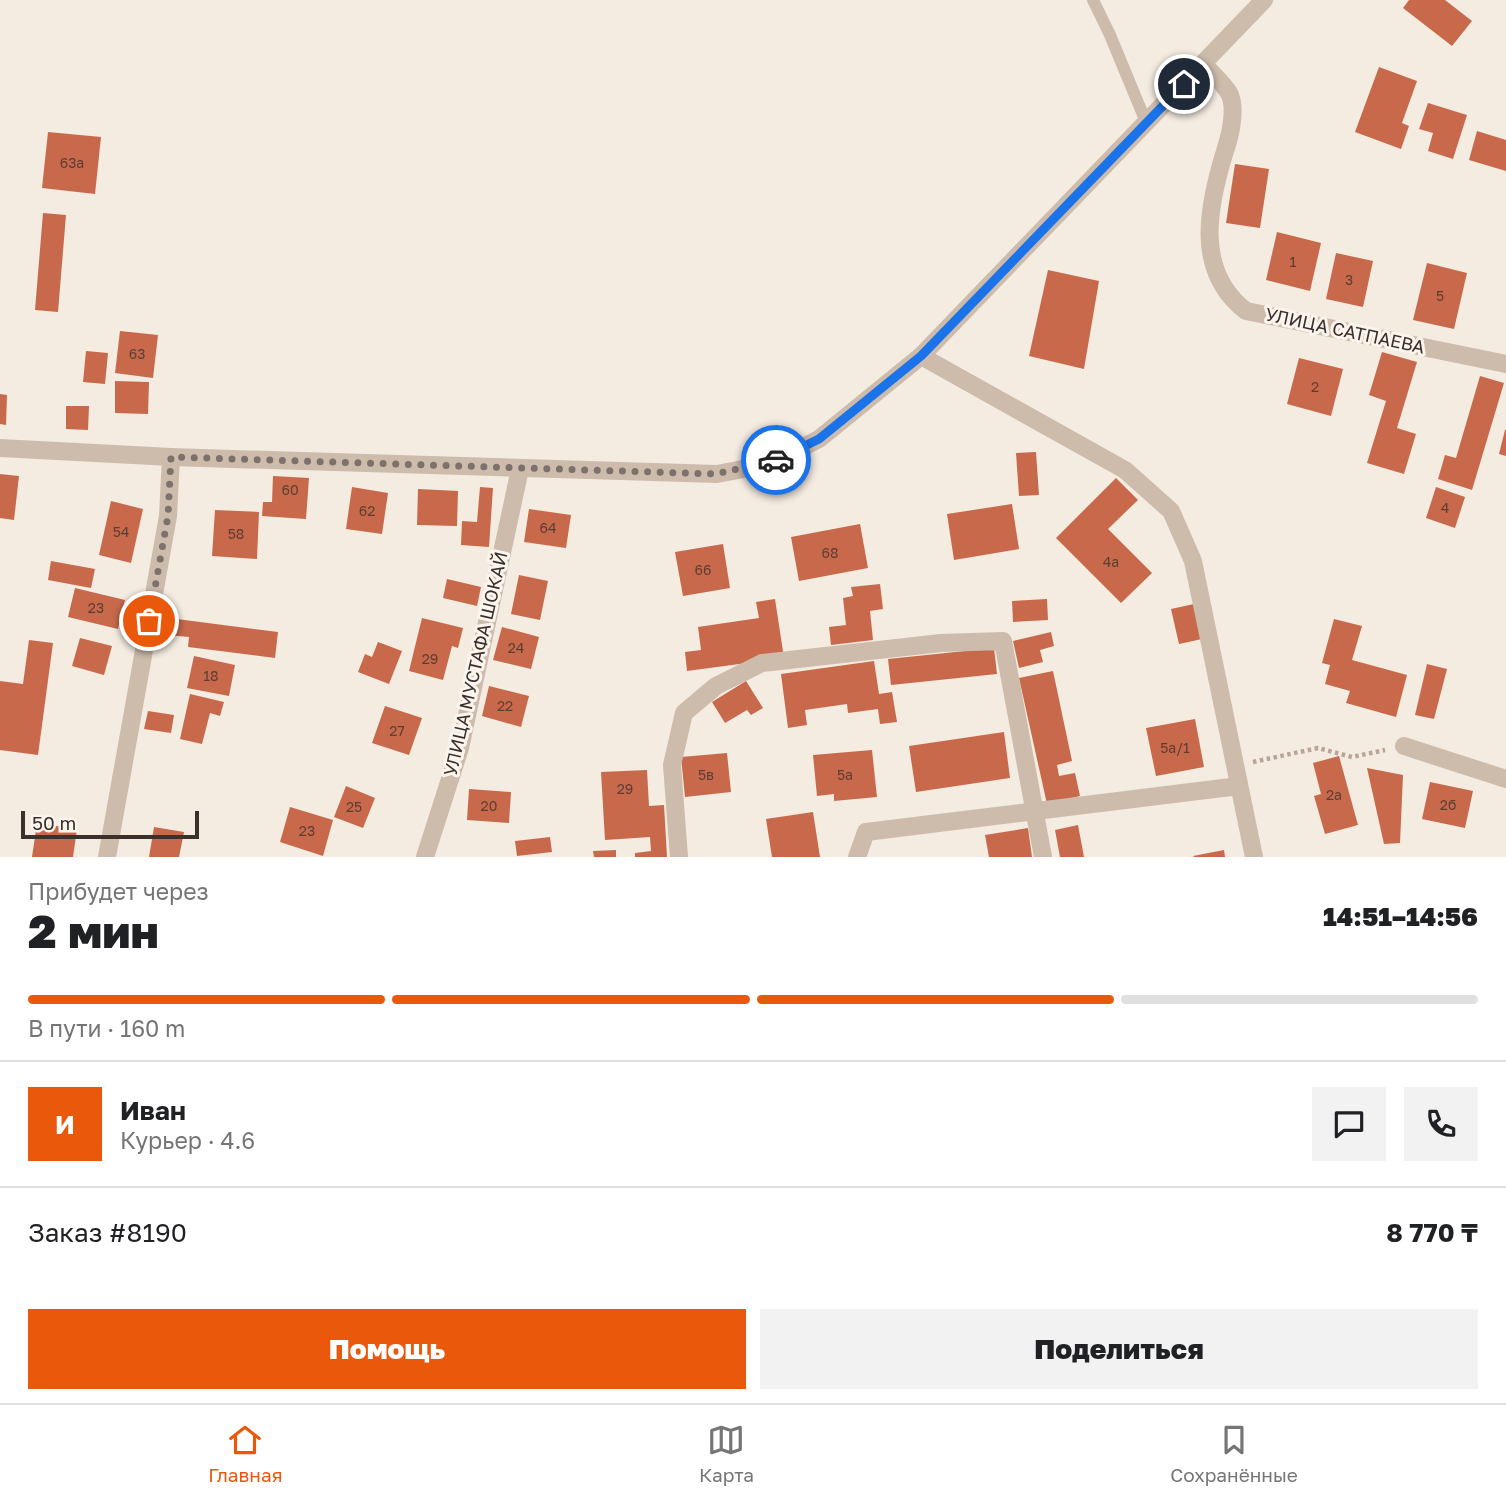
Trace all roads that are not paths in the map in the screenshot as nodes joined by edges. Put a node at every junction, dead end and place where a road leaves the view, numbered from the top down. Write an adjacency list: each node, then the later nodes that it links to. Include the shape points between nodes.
1 (1093, 0): 4 (lane)
2 (1264, 0): 3 (street)
3 (1203, 65): 4 (street); 6 (street, УЛИЦА САТПАЕВА, via 1230,94 1232,128 1214,187 1209,250 1230,299 1246,311)
4 (1146, 122): 5 (street)
5 (921, 356): 9 (street, via 819,439 769,464 716,474); 12 (street, via 1125,470 1171,511 1193,561)
6 (1506, 364)
7 (0, 448): 8 (street)
8 (171, 457): 9 (street); 14 (street, via 168,516)
9 (520, 469): 15 (street, УЛИЦА МУСТАФА ШОКАЙ, via 460,748)
10 (1405, 746): 11 (street)
11 (1506, 779)
12 (1240, 786): 13 (street); 19 (street)
13 (1036, 811): 16 (street, via 1003,641 941,643 762,663 716,686 684,713 672,765); 17 (street, via 866,832); 18 (street)
14 (107, 857)
15 (425, 857)
16 (679, 857)
17 (857, 857)
18 (1043, 857)
19 (1254, 857)

